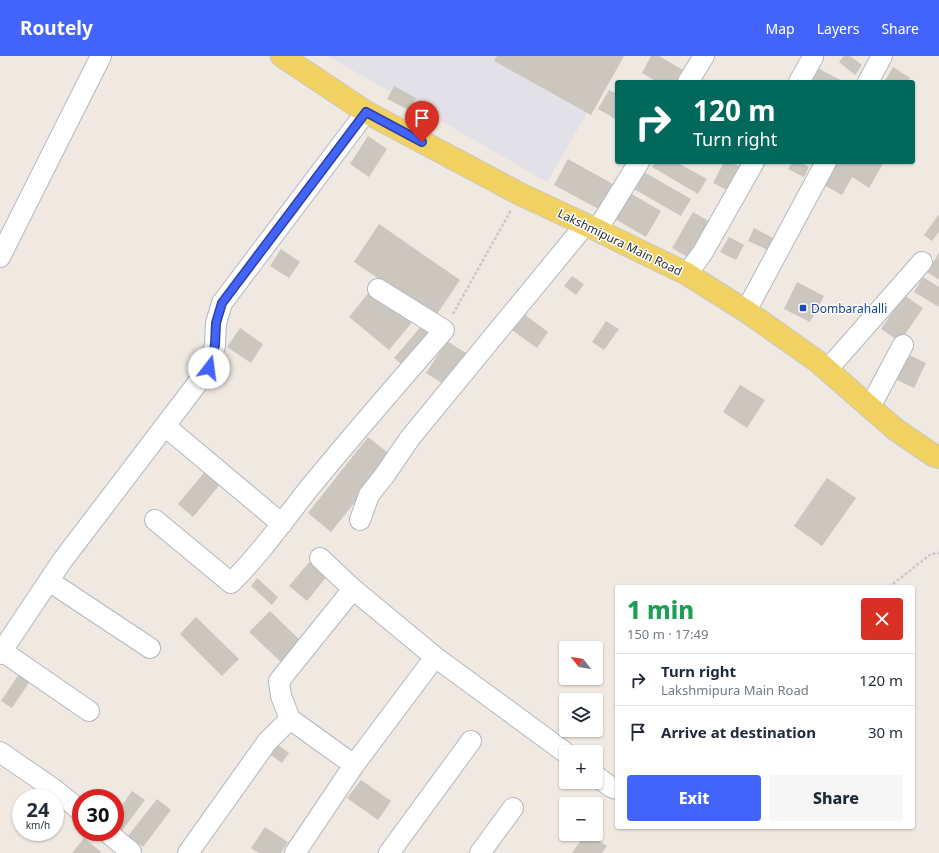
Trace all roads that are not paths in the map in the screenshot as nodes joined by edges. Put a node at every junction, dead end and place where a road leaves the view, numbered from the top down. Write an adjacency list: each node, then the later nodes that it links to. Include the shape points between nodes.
1 (101, 56): 14 (street)
2 (282, 56): 9 (main road, Lakshmipura Main Road)
3 (704, 56): 6 (street)
4 (882, 56): 8 (street)
5 (813, 57): 7 (street)
6 (689, 80)
7 (800, 80)
8 (869, 80)
9 (366, 112): 13 (main road, Lakshmipura Main Road, via 520,194); 22 (street, via 222,303 209,368)
10 (638, 164): 13 (street)
11 (753, 164): 16 (street, via 703,252)
12 (825, 164): 18 (street)
13 (591, 227): 16 (main road, Lakshmipura Main Road); 25 (street, via 410,438 369,495)
14 (0, 258)
15 (922, 262): 20 (street)
16 (686, 274): 18 (main road, Lakshmipura Main Road)
17 (378, 289): 26 (street, via 444,330 374,410)
18 (746, 311): 20 (main road, Lakshmipura Main Road)
19 (903, 345): 21 (street)
20 (827, 370): 21 (main road, Lakshmipura Main Road)
21 (870, 407): 23 (main road, Lakshmipura Main Road, via 895,429)
22 (165, 426): 26 (street); 28 (street)
23 (939, 457)
24 (155, 520): 26 (street, via 231,583 252,562)
25 (360, 520)
26 (282, 524)
27 (320, 558): 29 (street)
28 (49, 581): 30 (street); 31 (street)
29 (353, 589): 32 (street); 34 (street, via 279,681 281,696)
30 (150, 648)
31 (1, 653): 33 (street)
32 (435, 657): 36 (street); 38 (street)
33 (89, 711)
34 (290, 719): 38 (street); 45 (street, via 267,742)
35 (471, 741): 47 (street)
36 (559, 748)
37 (0, 752): 41 (street)
38 (354, 765): 46 (street)
39 (603, 781): 40 (street)
40 (615, 788)
41 (72, 804)
42 (513, 808): 48 (street)
43 (118, 841): 44 (street)
44 (132, 852)
45 (188, 853)
46 (295, 853)
47 (389, 853)
48 (480, 853)

